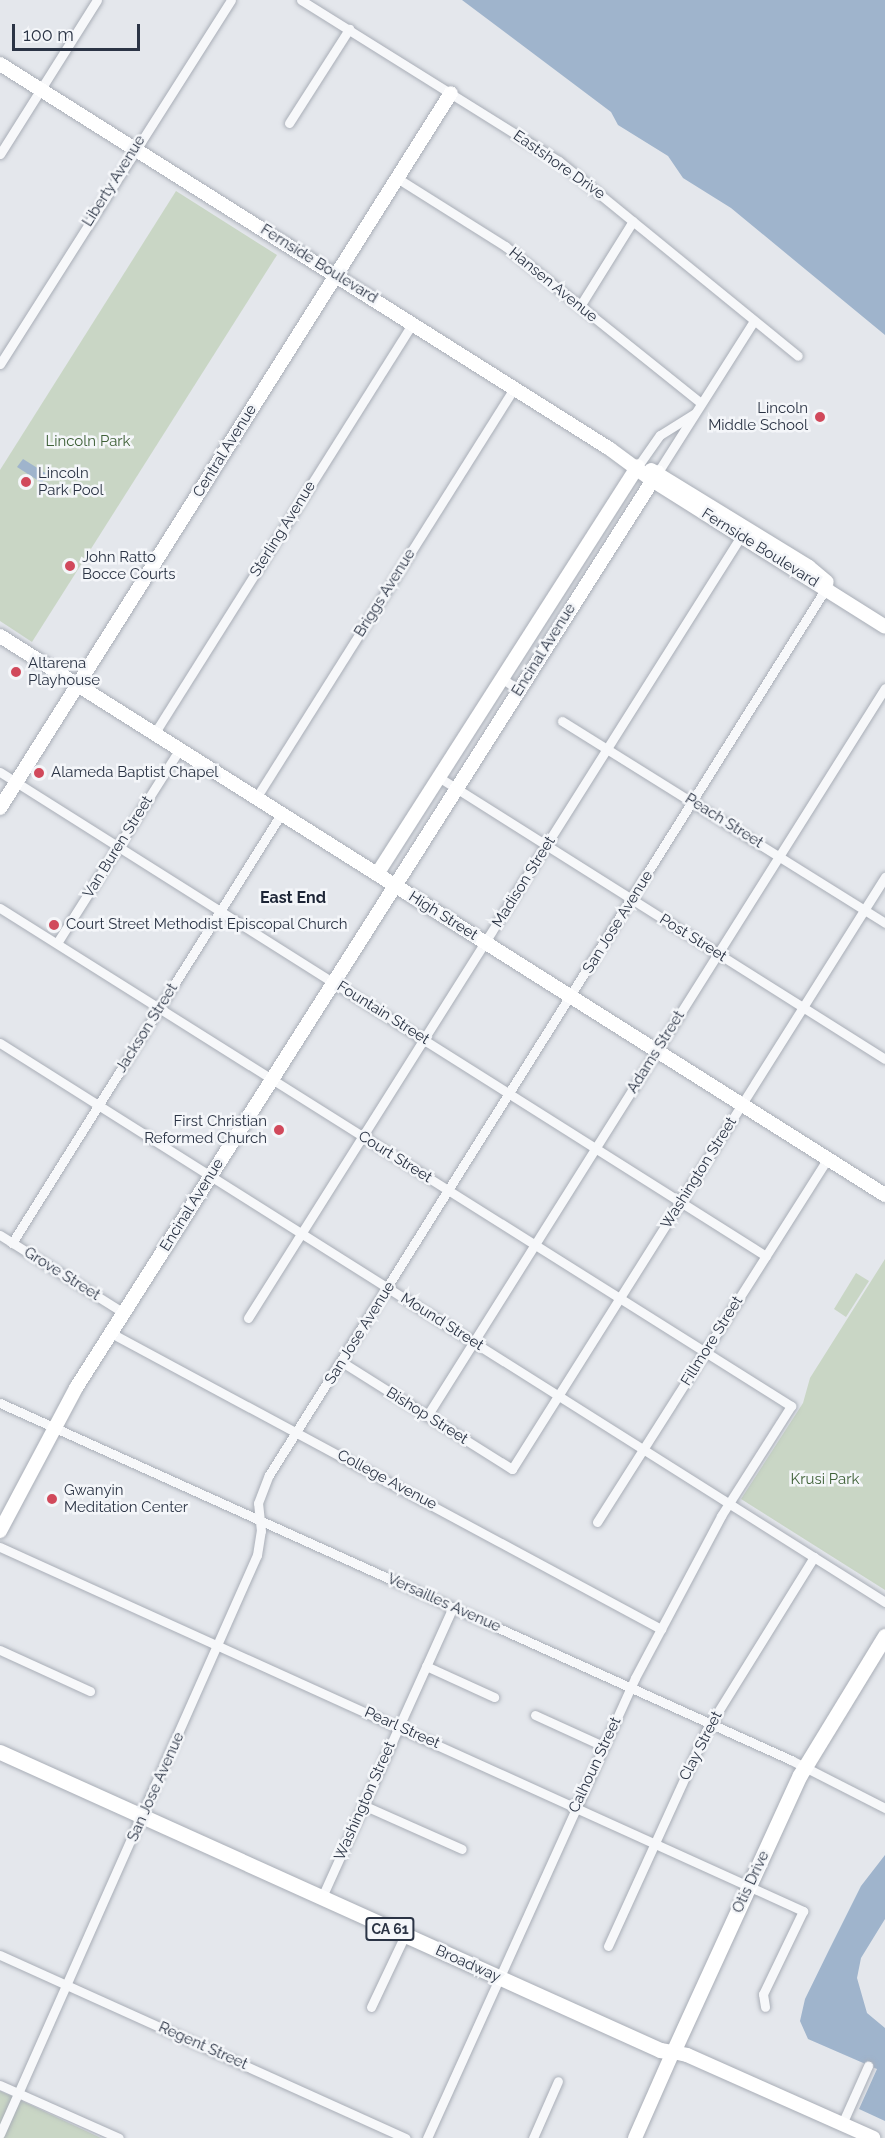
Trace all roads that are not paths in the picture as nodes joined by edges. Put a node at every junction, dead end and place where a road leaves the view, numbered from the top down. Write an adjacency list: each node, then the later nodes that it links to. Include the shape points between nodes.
1 (97, 0): 6 (street)
2 (231, 0): 9 (street, Liberty Avenue)
3 (301, 0): 4 (street, Eastshore Drive)
4 (349, 29): 7 (street, Eastshore Drive); 8 (street)
5 (0, 63): 6 (main road, Fernside Boulevard)
6 (41, 89): 9 (main road, Fernside Boulevard); 10 (street)
7 (451, 93): 11 (main road, Central Avenue); 12 (street, Eastshore Drive, via 559,161)
8 (290, 123)
9 (135, 148): 13 (main road, Fernside Boulevard); 18 (street, Liberty Avenue)
10 (0, 154)
11 (397, 178): 13 (main road, Central Avenue); 14 (street, Hansen Avenue, via 505,246)
12 (633, 220): 14 (street); 15 (street, Eastshore Drive)
13 (336, 275): 16 (main road, Fernside Boulevard); 32 (main road, Central Avenue)
14 (580, 306): 20 (street, Hansen Avenue)
15 (754, 321): 17 (street, Eastshore Drive); 20 (street, Encinal Avenue)
16 (413, 323): 19 (main road, Fernside Boulevard); 36 (street, Sterling Avenue)
17 (798, 356)
18 (0, 364)
19 (514, 388): 22 (main road, Fernside Boulevard); 43 (street, Briggs Avenue)
20 (701, 404): 21 (street, Encinal Avenue)
21 (694, 414): 22 (street, Encinal Avenue, via 660,435); 23 (street, Encinal Avenue)
22 (638, 466): 23 (main road, Fernside Boulevard); 31 (main road, Encinal Avenue)
23 (655, 476): 24 (main road, Fernside Boulevard); 26 (main road, Fernside Boulevard); 34 (main road, Encinal Avenue)
24 (741, 536): 25 (main road, Fernside Boulevard); 37 (street, Madison Street)
25 (756, 545): 26 (main road); 27 (main road, Fernside Boulevard)
26 (794, 557): 27 (main road, Fernside Boulevard)
27 (828, 587): 28 (main road, Fernside Boulevard); 29 (main road, Fernside Boulevard); 44 (street, San Jose Avenue)
28 (885, 620)
29 (885, 627)
30 (0, 636): 32 (main road, High Street)
31 (503, 680): 34 (street); 40 (main road, Encinal Avenue)
32 (77, 685): 36 (main road, High Street); 41 (main road, Central Avenue)
33 (885, 687): 50 (street, Adams Street)
34 (519, 690): 42 (main road, Encinal Avenue)
35 (561, 721): 37 (street, Peach Street)
36 (154, 734): 38 (main road, High Street)
37 (608, 749): 44 (street, Peach Street); 48 (street, Madison Street)
38 (179, 750): 43 (main road, High Street); 49 (street, Van Buren Street)
39 (0, 772): 41 (street, Fountain Street)
40 (440, 778): 42 (street, Post Street); 47 (main road, Encinal Avenue)
41 (17, 782): 45 (main road, Central Avenue); 49 (street, Fountain Street)
42 (457, 789): 48 (street, Post Street); 53 (main road, Encinal Avenue)
43 (256, 798): 46 (main road, High Street)
44 (694, 802): 50 (street, Peach Street); 54 (street, San Jose Avenue)
45 (0, 808)
46 (281, 814): 51 (main road, High Street); 56 (street, Jackson Street)
47 (400, 841): 51 (main road, Encinal Avenue); 53 (main road, Encinal Avenue)
48 (547, 845): 54 (street, Post Street); 60 (street, Madison Street)
49 (119, 847): 56 (street, Fountain Street); 59 (street, Van Buren Street)
50 (779, 856): 57 (street, Peach Street); 61 (street, Adams Street)
51 (376, 874): 53 (main road, High Street)
52 (885, 877): 57 (street, Washington Street)
53 (394, 885): 60 (main road, High Street); 62 (main road, Encinal Avenue)
54 (633, 900): 61 (street, Post Street); 63 (street, San Jose Avenue)
55 (0, 908): 59 (street, Court Street)
56 (221, 910): 62 (street, Fountain Street); 65 (street, Jackson Street)
57 (864, 910): 58 (street, Peach Street); 64 (street, Washington Street)
58 (885, 923)
59 (57, 943): 65 (street, Court Street)
60 (486, 943): 63 (main road, High Street); 66 (street, Madison Street)
61 (718, 953): 64 (street, Post Street); 68 (street, Adams Street)
62 (333, 981): 66 (street, Fountain Street); 70 (main road, Encinal Avenue)
63 (571, 996): 68 (main road, High Street); 71 (street, San Jose Avenue)
64 (802, 1007): 69 (street, Post Street); 73 (street, Washington Street)
65 (160, 1008): 70 (street, Court Street); 72 (street, Jackson Street)
66 (425, 1040): 71 (street, Fountain Street); 74 (street, Madison Street)
67 (0, 1043): 72 (street, Mound Street)
68 (657, 1052): 73 (main road, High Street); 75 (street, Adams Street)
69 (885, 1059)
70 (272, 1079): 74 (street, Court Street); 77 (main road, Encinal Avenue)
71 (510, 1094): 75 (street, Fountain Street); 78 (street, San Jose Avenue)
72 (99, 1105): 77 (street, Mound Street); 83 (street, Jackson Street)
73 (742, 1105): 76 (main road, High Street); 80 (street, Washington Street)
74 (363, 1137): 78 (street, Court Street); 81 (street, Madison Street)
75 (596, 1148): 80 (street, Fountain Street); 84 (street, Adams Street)
76 (827, 1159): 79 (main road, High Street); 85 (street, Fillmore Street)
77 (210, 1176): 81 (street, Mound Street); 88 (main road, Encinal Avenue)
78 (450, 1191): 84 (street, Court Street); 86 (street, San Jose Avenue)
79 (885, 1195)
80 (681, 1202): 85 (street, Fountain Street); 87 (street, Washington Street)
81 (303, 1234): 86 (street, Mound Street); 89 (street, Madison Street)
82 (0, 1235): 83 (street, Grove Street)
83 (12, 1243): 88 (street, Grove Street)
84 (535, 1245): 87 (street, Court Street); 91 (street, Adams Street)
85 (766, 1256): 92 (street, Fillmore Street)
86 (388, 1288): 91 (street, Mound Street); 93 (street, San Jose Avenue)
87 (620, 1298): 92 (street, Court Street); 94 (street, Washington Street)
88 (124, 1313): 90 (main road, Encinal Avenue)
89 (248, 1318)
90 (111, 1333): 98 (main road, Encinal Avenue); 99 (street, College Avenue)
91 (473, 1342): 94 (street, Mound Street); 97 (street, Adams Street)
92 (705, 1351): 96 (street, Court Street); 100 (street, Fillmore Street)
93 (342, 1362): 97 (street, Bishop Street); 99 (street, San Jose Avenue)
94 (559, 1396): 100 (street, Mound Street); 101 (street, Washington Street)
95 (0, 1403): 98 (street, Versailles Avenue)
96 (790, 1406): 102 (street, Calhoun Street)
97 (427, 1416): 101 (street, Bishop Street)
98 (53, 1427): 103 (street, Versailles Avenue); 105 (main road, Encinal Avenue)
99 (297, 1433): 103 (street, San Jose Avenue, via 262,1489); 110 (street, College Avenue)
100 (644, 1450): 102 (street, Mound Street); 104 (street, Fillmore Street)
101 (512, 1469)
102 (729, 1504): 107 (street, Mound Street); 110 (street, Calhoun Street)
103 (259, 1520): 109 (street, Versailles Avenue); 112 (street, San Jose Avenue, via 257,1555)
104 (597, 1522)
105 (0, 1531)
106 (0, 1547): 112 (street, Pearl Street)
107 (814, 1557): 108 (street, Mound Street); 119 (street, Clay Street)
108 (885, 1602)
109 (453, 1607): 114 (street, Washington Street); 115 (street, Versailles Avenue)
110 (661, 1629): 115 (street, Calhoun Street)
111 (885, 1636): 123 (main road, Otis Drive)
112 (218, 1645): 120 (street, Pearl Street); 127 (street, San Jose Avenue)
113 (0, 1650): 116 (street)
114 (426, 1666): 117 (street); 120 (street, Washington Street)
115 (631, 1687): 119 (street, Versailles Avenue); 121 (street, Calhoun Street)
116 (90, 1691)
117 (494, 1697)
118 (535, 1715): 121 (street)
119 (710, 1723): 123 (street, Versailles Avenue); 128 (street, Clay Street)
120 (399, 1726): 124 (street, Washington Street); 125 (street, Pearl Street)
121 (603, 1746): 125 (street, Calhoun Street)
122 (0, 1752): 127 (main road, Broadway / CA 61)
123 (804, 1766): 126 (street, Versailles Avenue); 130 (main road, Otis Drive)
124 (363, 1805): 129 (street); 131 (street, Washington Street)
125 (576, 1806): 128 (street, Pearl Street); 135 (street, Calhoun Street)
126 (885, 1808)
127 (143, 1817): 131 (main road, Broadway / CA 61); 136 (street, San Jose Avenue)
128 (655, 1842): 130 (street, Pearl Street); 133 (street, Clay Street)
129 (462, 1850)
130 (749, 1885): 138 (street, Pearl Street, via 803,1911 763,1994); 139 (main road, Otis Drive)
131 (322, 1897): 132 (main road, Broadway / CA 61)
132 (405, 1935): 135 (main road, Broadway / CA 61); 137 (street)
133 (608, 1946)
134 (0, 1954): 136 (street, Regent Street)
135 (499, 1978): 139 (main road, Broadway / CA 61, via 660,2050); 149 (street, Calhoun Street)
136 (68, 1986): 143 (street, San Jose Avenue); 148 (street, Regent Street)
137 (371, 2007)
138 (765, 2007)
139 (673, 2052): 144 (main road, Broadway); 146 (main road, Otis Drive)
140 (868, 2066): 144 (street)
141 (558, 2081): 150 (street)
142 (0, 2085): 143 (street)
143 (19, 2093): 145 (street, San Jose Avenue); 147 (street)
144 (842, 2124): 151 (main road, Broadway)
145 (0, 2134)
146 (640, 2136)
147 (119, 2138)
148 (406, 2138)
149 (427, 2138)
150 (533, 2138)
151 (873, 2138)

